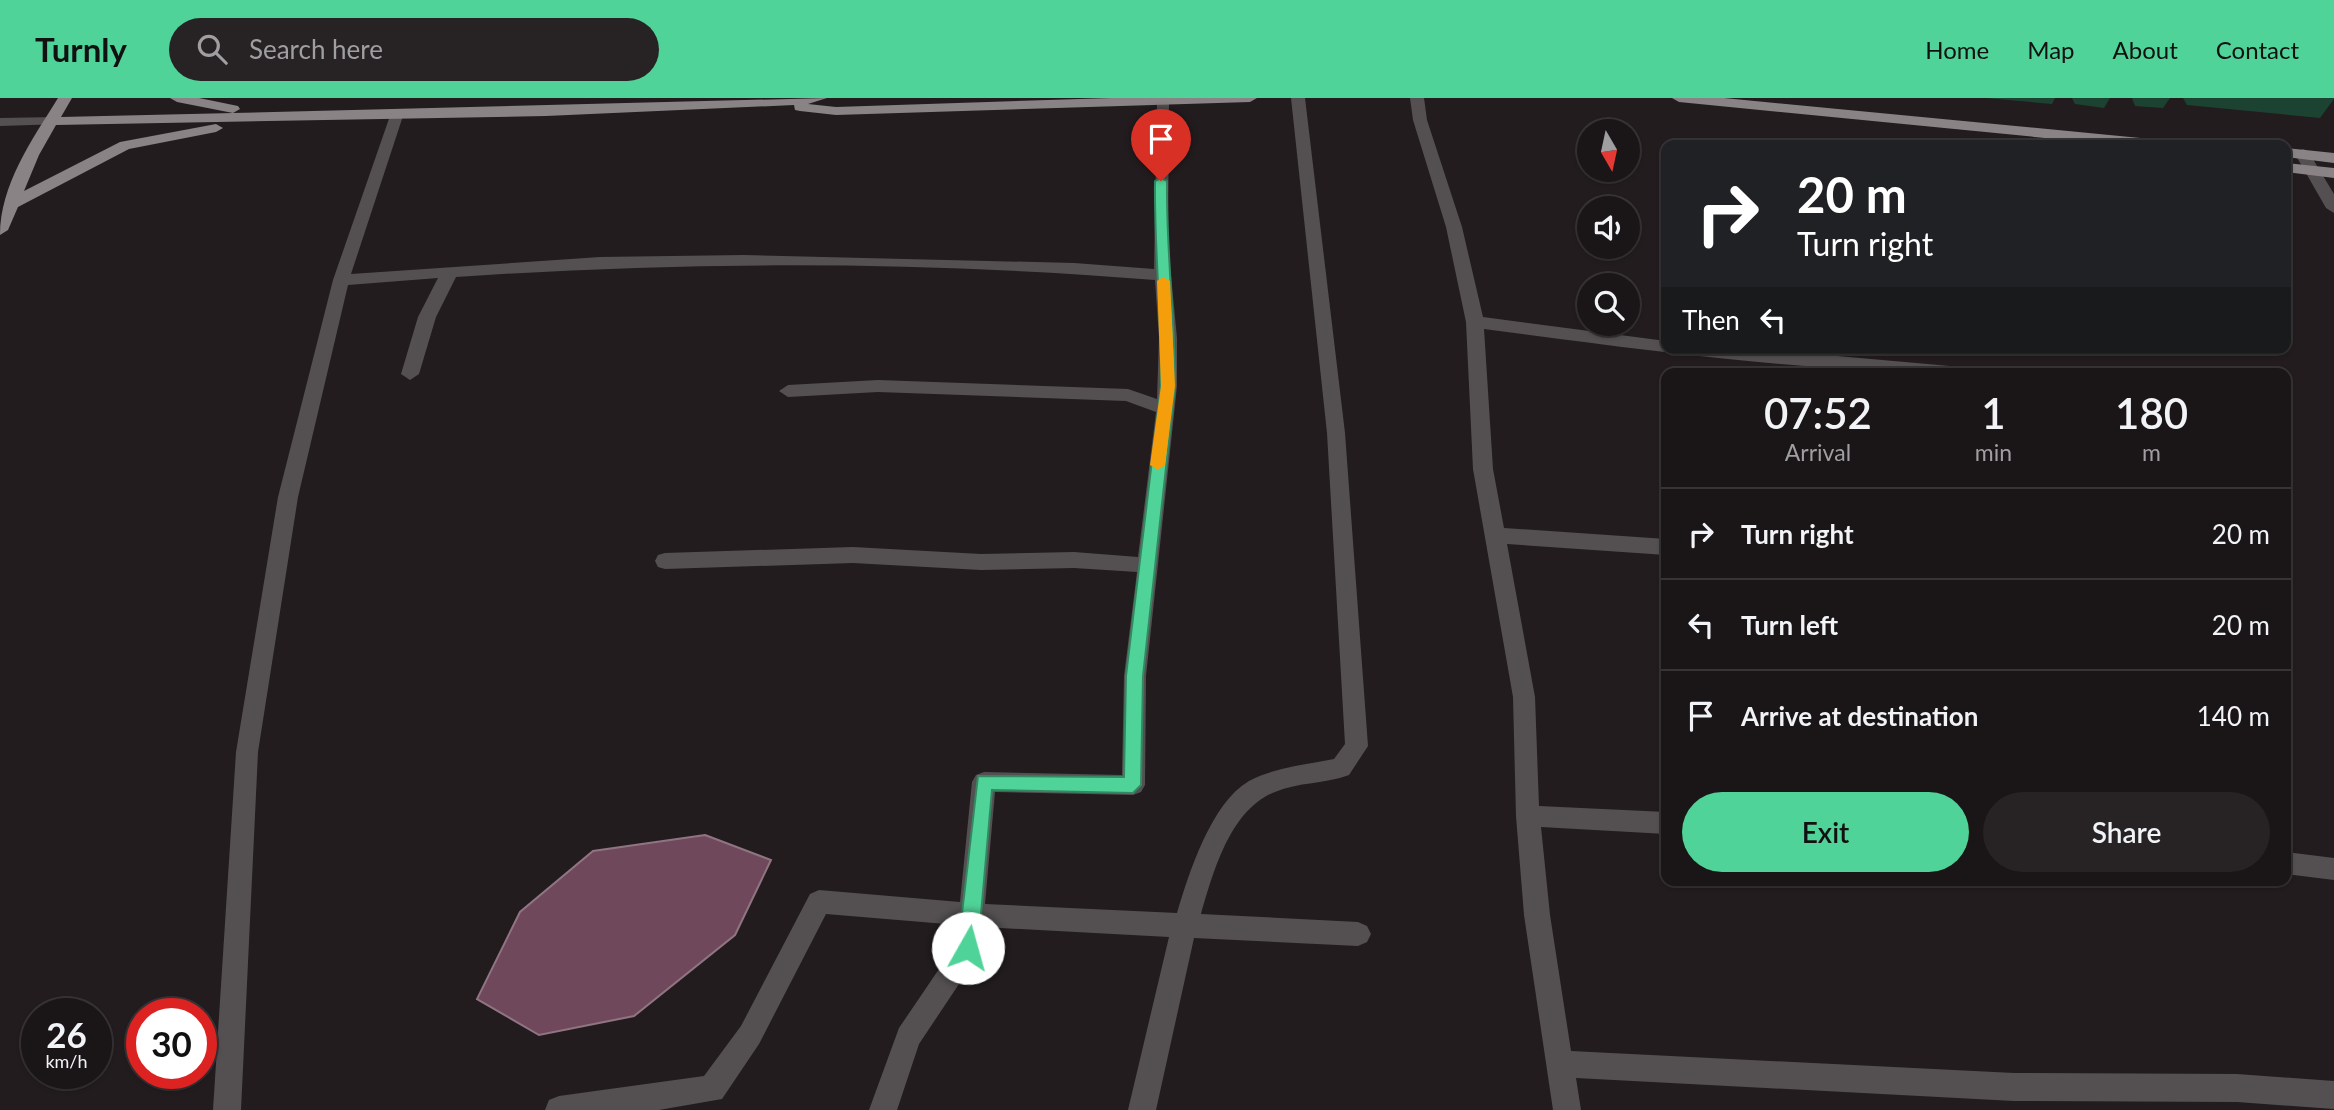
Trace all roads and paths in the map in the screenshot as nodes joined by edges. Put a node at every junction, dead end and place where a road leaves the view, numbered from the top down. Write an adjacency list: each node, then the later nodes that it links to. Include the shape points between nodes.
1 (65, 98): 12 (main road)
2 (177, 98): 11 (main road)
3 (820, 98): 9 (main road)
4 (1250, 98): 8 (main road)
5 (1298, 98): 43 (street, via 1336,433 1357,746 1341,768 1270,783 1250,793 1232,811)
6 (1417, 98): 27 (street)
7 (1679, 98): 14 (main road)
8 (1164, 103): 9 (main road, via 836,111); 25 (street)
9 (763, 104): 10 (main road)
10 (396, 116): 11 (main road); 26 (street)
11 (273, 117): 12 (main road); 21 (main road, via 124,145)
12 (55, 121): 13 (street); 21 (main road, via 31,155)
13 (0, 122)
14 (2110, 140)
15 (2291, 154): 16 (main road)
16 (2303, 155): 17 (main road); 19 (street)
17 (2334, 158)
18 (2291, 169): 19 (main road)
19 (2313, 171): 20 (main road); 22 (street)
20 (2334, 173)
21 (13, 203): 23 (main road)
22 (2334, 208)
23 (0, 230)
24 (450, 272): 25 (street, via 600,262 744,260 1074,268); 26 (street); 31 (street, via 427,317)
25 (1163, 275): 33 (street, via 1168,338)
26 (341, 281): 47 (street, via 288,497 247,752)
27 (1475, 322): 28 (street); 34 (street, via 1483,469)
28 (1661, 346)
29 (1746, 354): 30 (street)
30 (1904, 368)
31 (410, 374)
32 (788, 391): 33 (street, via 878,386 1128,395)
33 (1165, 409): 37 (street)
34 (1493, 535): 35 (street); 38 (street, via 1524,698)
35 (1661, 547)
36 (665, 561): 37 (street, via 853,555)
37 (1147, 565): 42 (street, via 1135,676 1133,785 984,782)
38 (1528, 816): 39 (street); 45 (street, via 1537,915)
39 (1661, 823)
40 (2291, 864): 41 (street)
41 (2334, 869)
42 (972, 915): 43 (street); 48 (street, via 819,902 750,1035 712,1089); 49 (street, via 968,948 908,1037)
43 (1185, 925): 44 (street); 50 (street)
44 (1358, 934)
45 (1561, 1064): 46 (street, via 2014,1087 2237,1088); 51 (street)
46 (2334, 1095)
47 (227, 1110)
48 (559, 1110)
49 (883, 1110)
50 (1142, 1110)
51 (1567, 1110)

